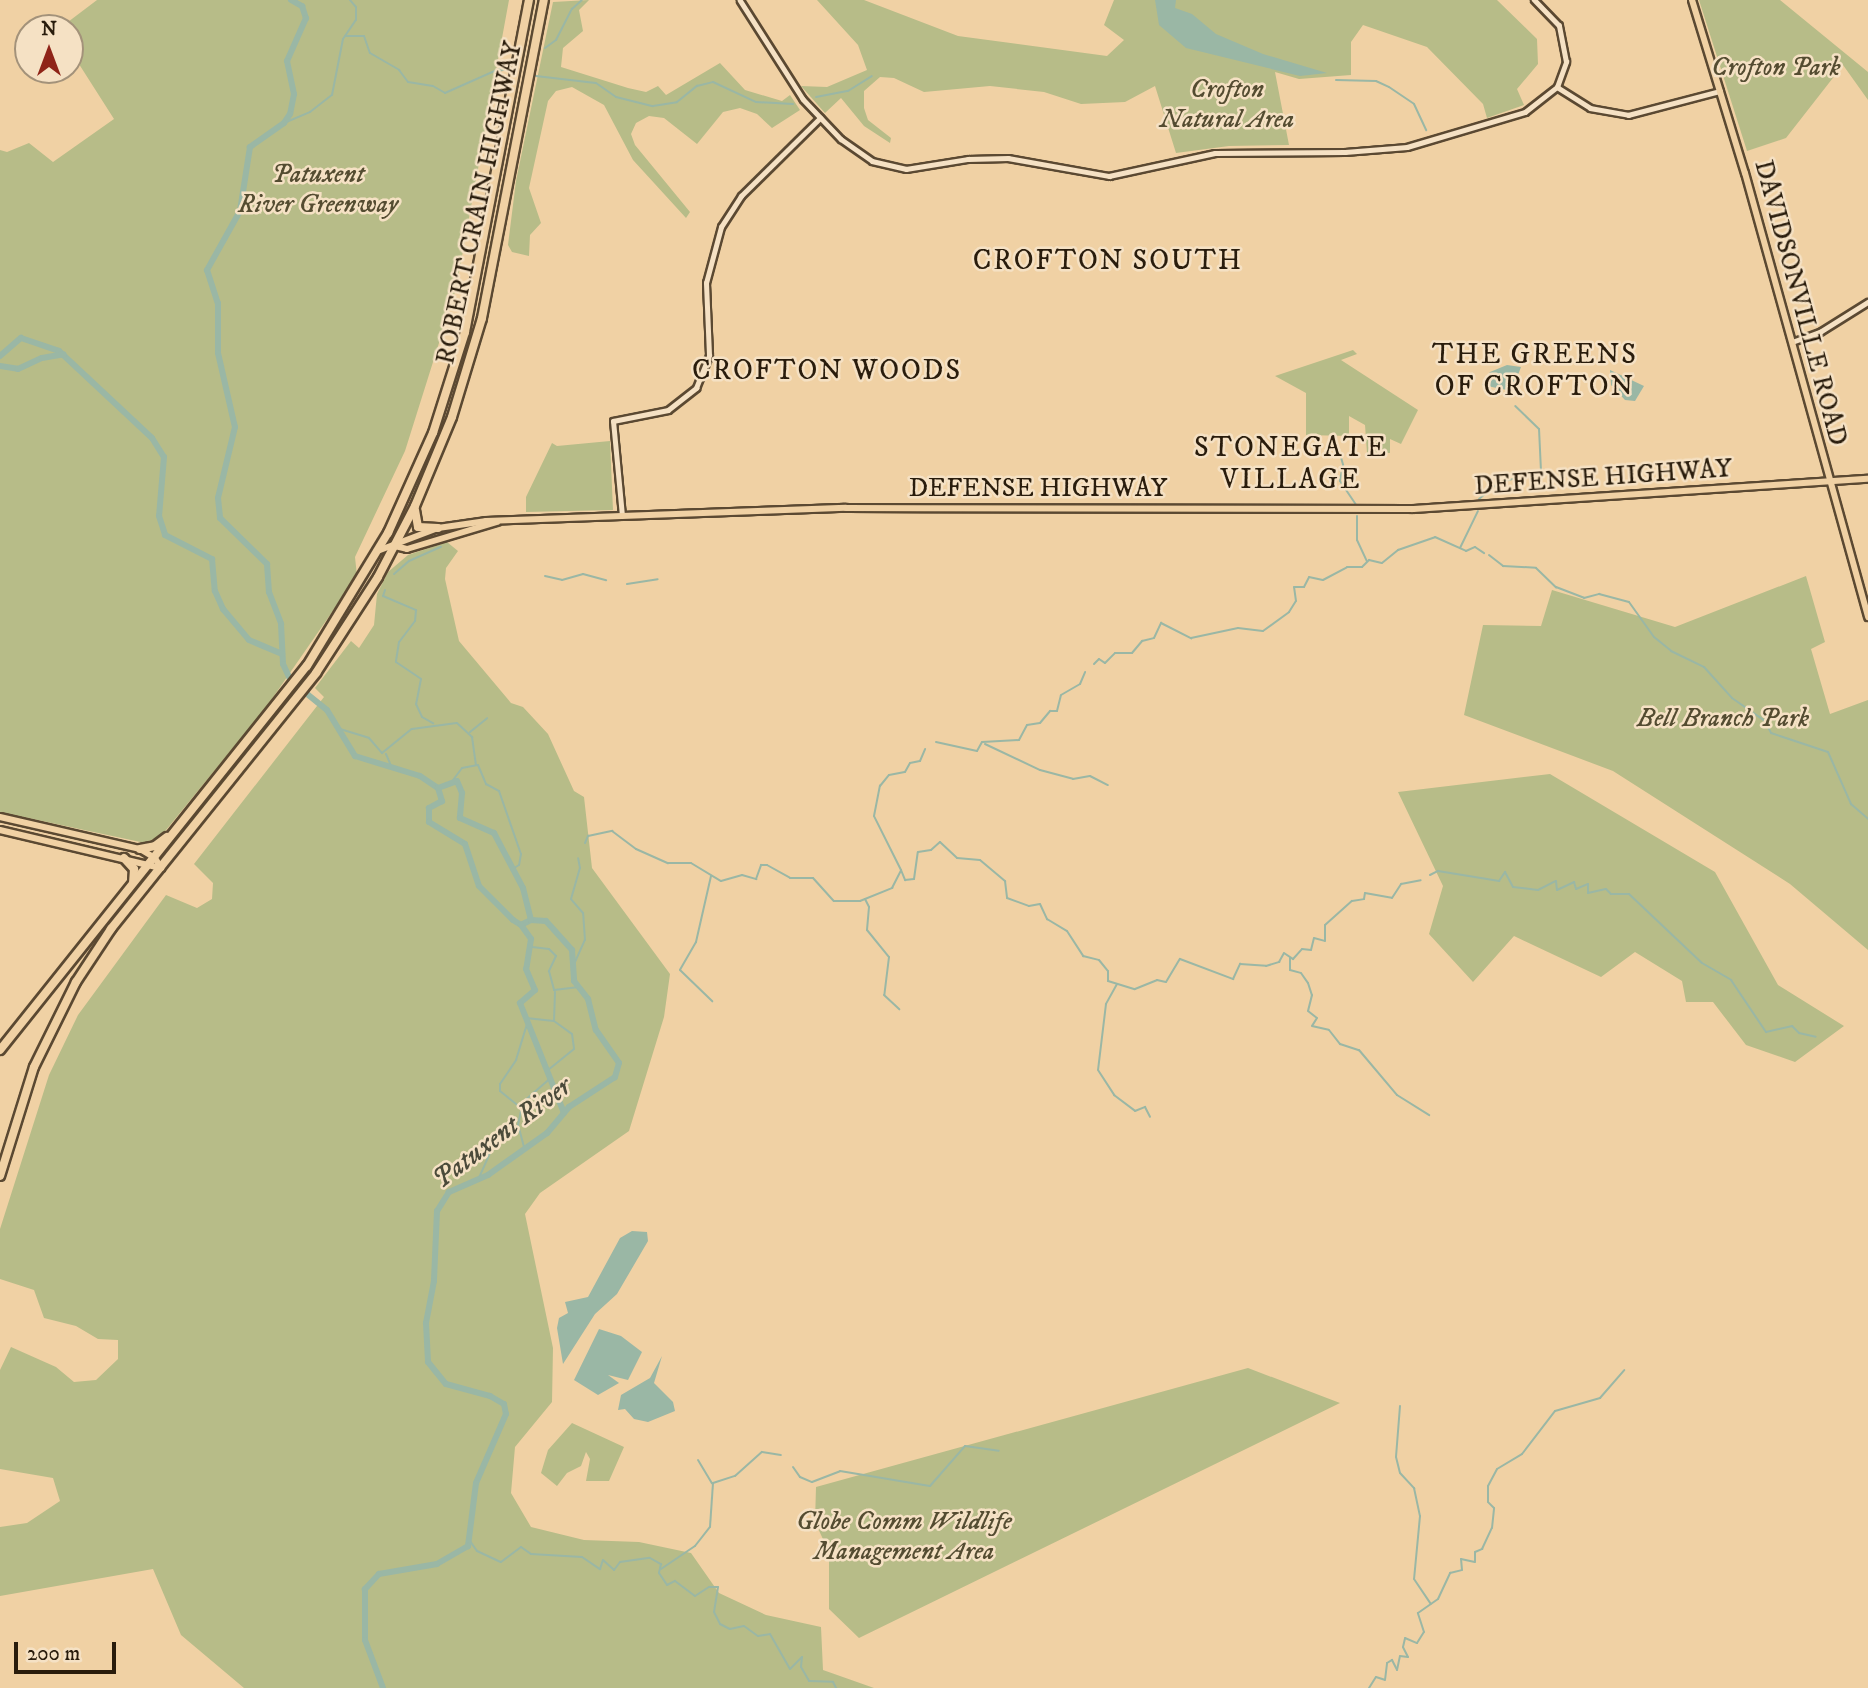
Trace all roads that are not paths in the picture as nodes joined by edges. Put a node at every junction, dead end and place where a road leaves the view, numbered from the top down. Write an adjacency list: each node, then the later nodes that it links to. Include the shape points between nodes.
1 (530, 0): 6 (highway, via 530,22); 18 (highway, ROBERT CRAIN HIGHWAY, via 465,332 433,433)
2 (544, 0): 6 (highway, ROBERT CRAIN HIGHWAY)
3 (740, 0): 9 (street, via 781,69)
4 (1534, 0): 7 (street, via 1555,20 1565,42 1566,62)
5 (1692, 0): 8 (main road, DAVIDSONVILLE ROAD)
6 (539, 24): 14 (highway, ROBERT CRAIN HIGHWAY, via 478,335 445,437)
7 (1557, 87): 8 (street, via 1598,111 1628,115); 9 (street, via 1525,112 1415,145 1345,152 1215,153 1109,176 995,158 918,169 891,167 860,155)
8 (1720, 91): 11 (main road, DAVIDSONVILLE ROAD)
9 (820, 118): 15 (street, via 741,196 721,227 706,283 709,355 695,388 668,410 613,421)
10 (1868, 302): 11 (street, via 1820,332)
11 (1791, 342): 13 (main road, DAVIDSONVILLE ROAD)
12 (1868, 479): 13 (main road, DEFENSE HIGHWAY)
13 (1829, 481): 15 (main road, DEFENSE HIGHWAY, via 1396,510 853,508); 21 (main road, DAVIDSONVILLE ROAD)
14 (415, 506): 17 (highway, via 416,525); 19 (highway, ROBERT CRAIN HIGHWAY)
15 (622, 516): 16 (main road, DEFENSE HIGHWAY)
16 (501, 521): 17 (main road, DEFENSE HIGHWAY); 19 (main road, DEFENSE HIGHWAY, via 407,549)
17 (438, 528): 19 (main road, DEFENSE HIGHWAY)
18 (388, 533): 19 (highway); 20 (highway, ROBERT CRAIN HIGHWAY)
19 (394, 543): 20 (main road, DEFENSE HIGHWAY); 28 (highway, ROBERT CRAIN HIGHWAY, via 316,673)
20 (379, 551): 22 (highway, ROBERT CRAIN HIGHWAY, via 307,666)
21 (1868, 618)
22 (202, 799): 25 (highway, via 160,843); 27 (highway)
23 (0, 817): 25 (main road)
24 (0, 830): 26 (main road)
25 (139, 849): 27 (main road)
26 (124, 858): 27 (main road); 29 (highway, via 134,871)
27 (153, 861): 28 (main road); 29 (highway)
28 (161, 868): 31 (highway, ROBERT CRAIN HIGHWAY, via 107,934 63,1005 34,1067)
29 (132, 887): 30 (highway)
30 (0, 1050)
31 (0, 1176)

